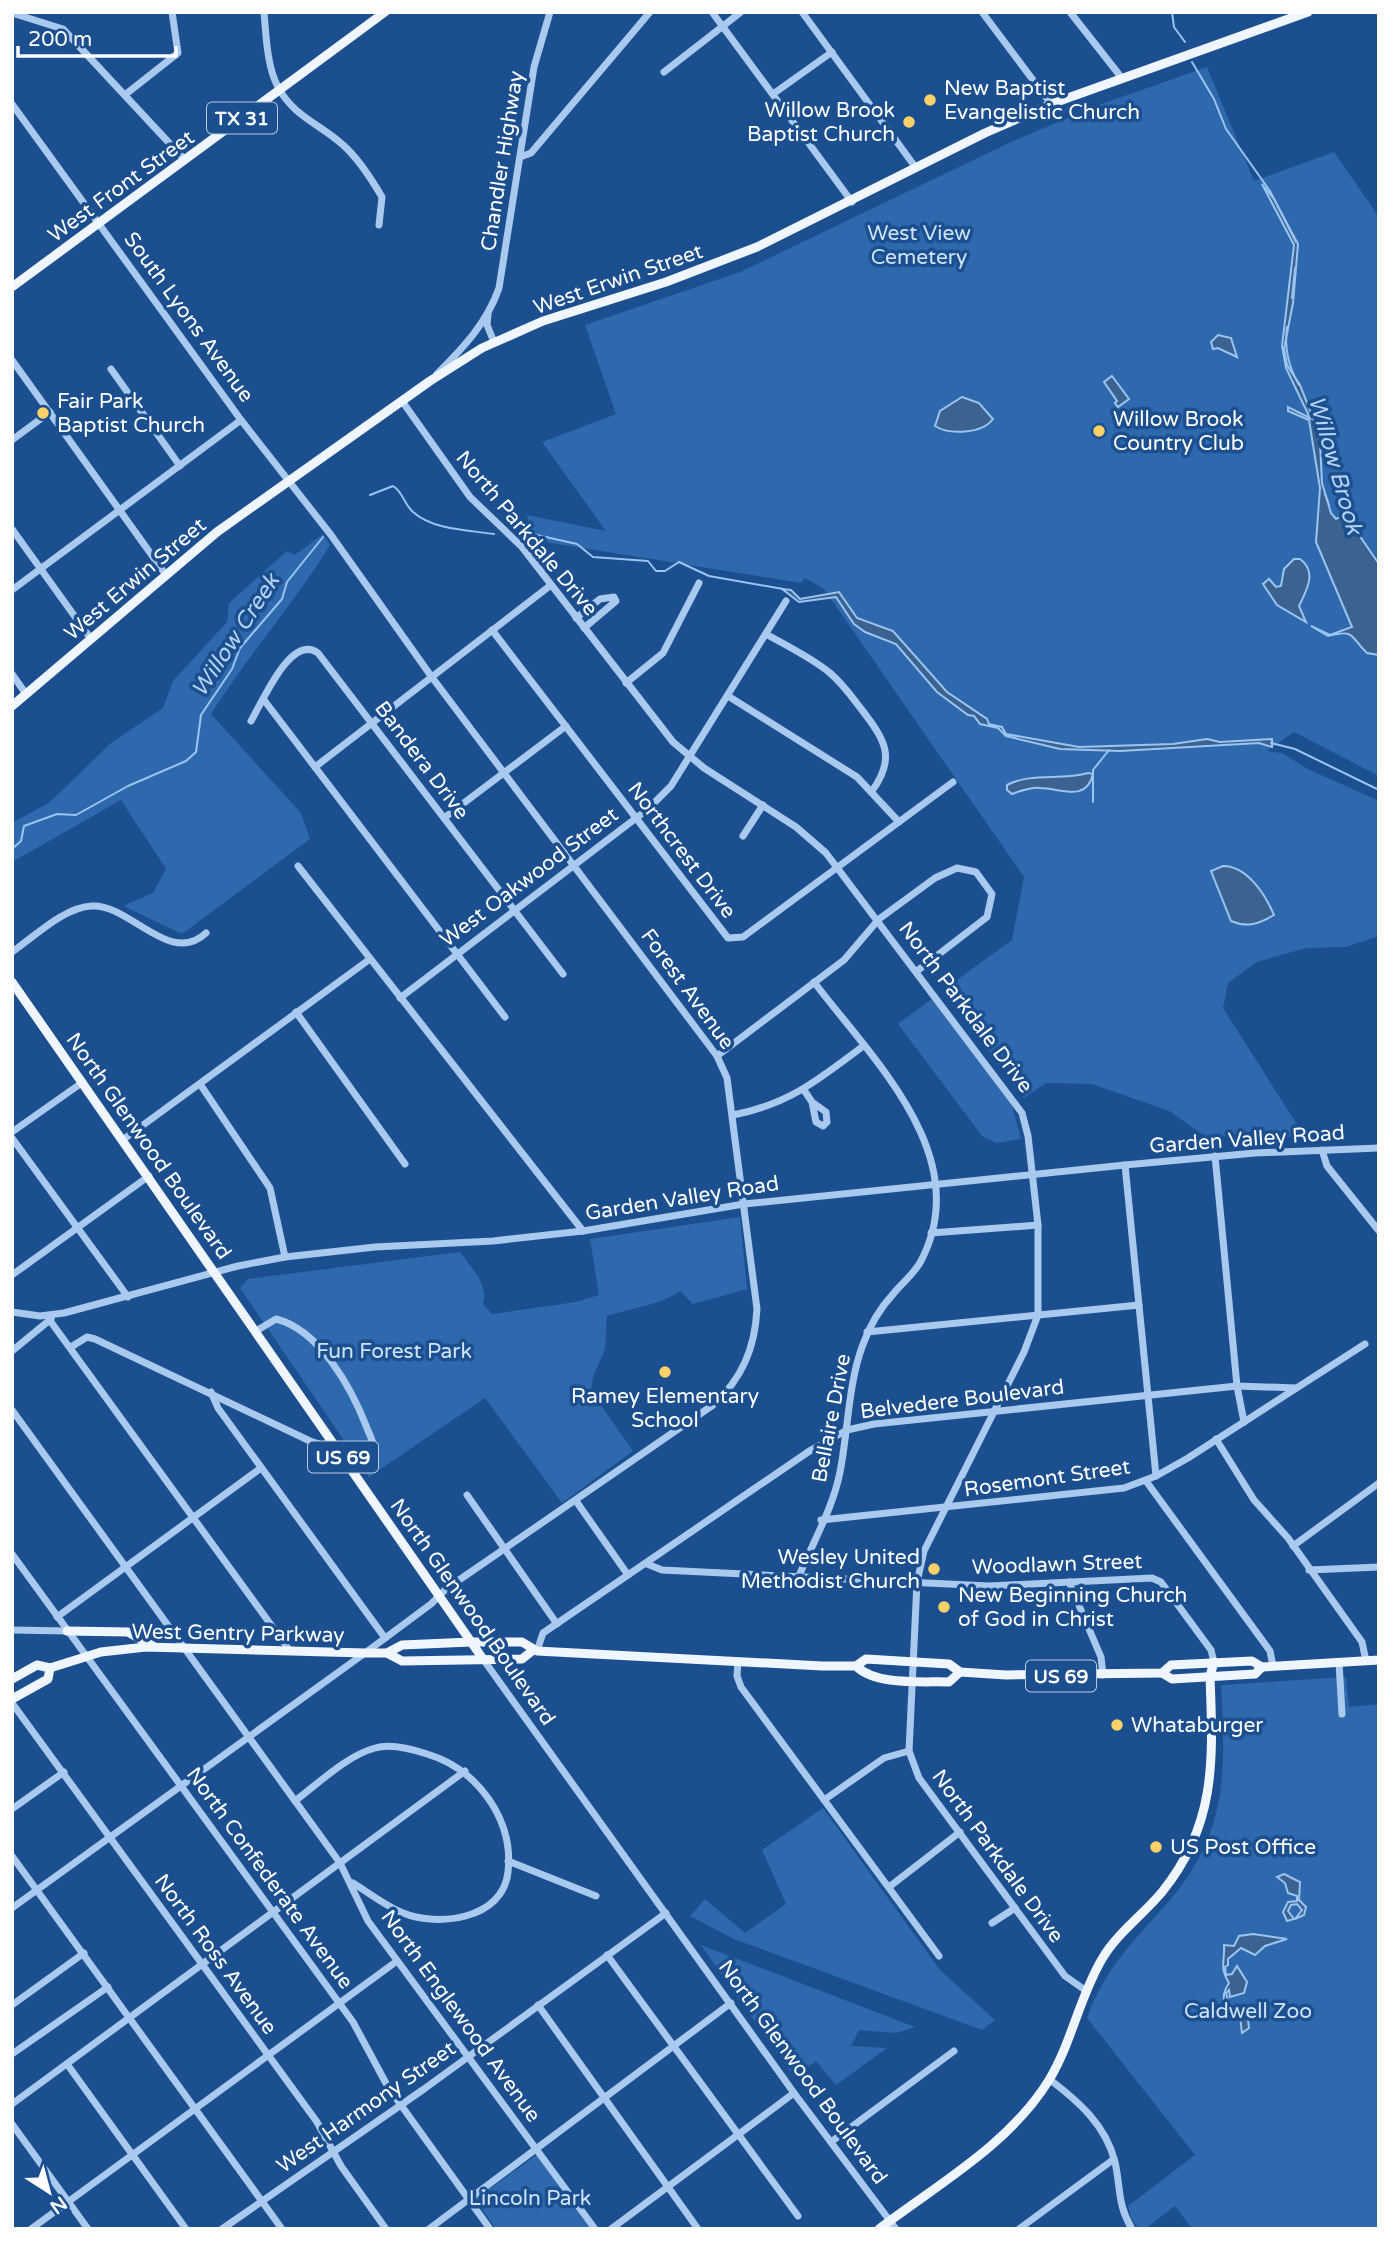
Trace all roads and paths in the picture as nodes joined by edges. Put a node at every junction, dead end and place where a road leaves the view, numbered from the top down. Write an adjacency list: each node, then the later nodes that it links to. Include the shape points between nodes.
1 (172, 12): 18 (street, via 175,59)
2 (264, 12): 17 (street)
3 (550, 12): 22 (street, Chandler Highway, via 534,67)
4 (650, 12): 22 (street, via 531,153)
5 (712, 12): 13 (street)
6 (741, 12): 13 (street)
7 (803, 12): 14 (street)
8 (982, 12): 21 (street)
9 (1070, 12): 16 (street)
10 (1308, 12): 16 (main road, West Erwin Street)
11 (12, 13): 18 (street, via 64,29)
12 (379, 14): 17 (main road, West Front Street / TX 31)
13 (722, 26): 15 (street); 19 (street)
14 (832, 52): 19 (street); 24 (street)
15 (664, 72)
16 (1121, 77): 21 (main road, West Erwin Street)
17 (280, 91): 23 (main road, West Front Street / TX 31); 27 (street, via 298,113 343,144 356,159 382,197)
18 (126, 94): 23 (street)
19 (772, 94): 25 (street)
20 (12, 104): 26 (street, South Lyons Avenue)
21 (1051, 104): 24 (main road, West Erwin Street)
22 (520, 157): 29 (street, Chandler Highway, via 503,269)
23 (185, 160): 26 (main road, West Front Street / TX 31)
24 (916, 168): 25 (main road, West Erwin Street)
25 (852, 202): 30 (main road, West Erwin Street, via 692,273 543,321)
26 (100, 224): 28 (main road, West Front Street / TX 31); 36 (street, South Lyons Avenue)
27 (379, 225)
28 (12, 287)
29 (488, 314): 30 (street); 33 (street, Chandler Highway)
30 (494, 342): 33 (main road, West Erwin Street)
31 (12, 360): 35 (street)
32 (111, 369): 38 (street)
33 (430, 381): 34 (main road, West Erwin Street)
34 (402, 401): 39 (main road, West Erwin Street); 45 (street, North Parkdale Drive, via 470,497 522,547)
35 (50, 412): 37 (street); 40 (street)
36 (241, 420): 38 (street); 39 (street, South Lyons Avenue)
37 (12, 440)
38 (180, 466): 40 (street)
39 (289, 481): 43 (main road, West Erwin Street); 54 (street, Forest Avenue)
40 (120, 510): 42 (street); 43 (street)
41 (12, 529): 42 (street)
42 (40, 569): 46 (street); 52 (street)
43 (166, 575): 52 (main road, West Erwin Street)
44 (699, 583): 55 (street, via 663,653)
45 (551, 585): 48 (street, North Parkdale Drive); 50 (street)
46 (12, 590)
47 (786, 601): 51 (street, West Oakwood Street)
48 (576, 618): 49 (street, North Parkdale Drive); 49 (street, via 605,597 615,599 612,607)
49 (584, 628): 55 (street, North Parkdale Drive)
50 (492, 629): 54 (street); 62 (street, Northcrest Drive)
51 (766, 634): 57 (street, West Oakwood Street); 67 (street, via 829,672 877,730 884,741 886,762)
52 (92, 639): 56 (main road, West Erwin Street)
53 (12, 674): 56 (street)
54 (431, 676): 61 (street); 65 (street, Forest Avenue)
55 (626, 683): 63 (street, North Parkdale Drive)
56 (26, 694): 59 (main road, West Erwin Street)
57 (727, 696): 63 (street, West Oakwood Street); 67 (street)
58 (264, 700): 60 (street, Bandera Drive); 61 (street, Bandera Drive, via 290,655 311,648); 64 (street)
59 (12, 706)
60 (251, 721)
61 (371, 722): 64 (street); 69 (street, Bandera Drive)
62 (566, 726): 65 (street); 70 (street, Northcrest Drive)
63 (690, 758): 68 (street, North Parkdale Drive); 70 (street, West Oakwood Street, via 671,786)
64 (315, 767): 80 (street)
65 (504, 773): 69 (street); 73 (street, Forest Avenue)
66 (953, 782): 71 (street, Northcrest Drive)
67 (872, 791): 71 (street)
68 (763, 804): 72 (street); 75 (street, North Parkdale Drive, via 796,827)
69 (444, 818): 76 (street, Bandera Drive)
70 (635, 818): 73 (street, West Oakwood Street); 75 (street, Northcrest Drive, via 728,938 743,937)
71 (900, 822): 75 (street, Northcrest Drive)
72 (743, 836)
73 (575, 865): 76 (street, West Oakwood Street); 90 (street, Forest Avenue)
74 (298, 866): 81 (street)
75 (838, 867): 77 (street, North Parkdale Drive)
76 (515, 911): 80 (street, West Oakwood Street); 83 (street, Bandera Drive)
77 (879, 919): 82 (street, North Parkdale Drive); 82 (street, via 949,870 971,870 987,884 992,904 984,921); 85 (street, via 850,954)
78 (206, 933): 79 (street, via 192,943 177,943 95,905 69,913)
79 (12, 953)
80 (457, 954): 86 (street, West Oakwood Street); 88 (street)
81 (370, 959): 86 (street); 87 (street)
82 (917, 971): 104 (street, North Parkdale Drive, via 1022,1114)
83 (563, 974)
84 (12, 982): 91 (main road, North Glenwood Boulevard / US 69)
85 (814, 982): 89 (street, Bellaire Drive); 90 (street)
86 (400, 998): 110 (street)
87 (296, 1012): 92 (street); 102 (street)
88 (505, 1017)
89 (862, 1046): 93 (street); 106 (street, Bellaire Drive, via 914,1115 926,1141)
90 (717, 1056): 95 (street, Forest Avenue, via 727,1078)
91 (83, 1082): 96 (street); 98 (main road, North Glenwood Boulevard / US 69)
92 (200, 1084): 98 (street); 113 (street, via 270,1188)
93 (804, 1090): 94 (street); 95 (street, via 773,1105)
94 (812, 1102)
95 (733, 1115): 107 (street, Forest Avenue)
96 (12, 1132)
97 (12, 1138): 109 (street)
98 (124, 1139): 105 (main road, North Glenwood Boulevard / US 69)
99 (1379, 1148): 100 (street, Garden Valley Road)
100 (1322, 1150): 101 (street, Garden Valley Road); 111 (street, via 1327,1166)
101 (1216, 1156): 103 (street, Garden Valley Road); 126 (street)
102 (405, 1164)
103 (1125, 1165): 104 (street, Garden Valley Road); 117 (street)
104 (1031, 1175): 106 (street, Garden Valley Road); 108 (street, North Parkdale Drive)
105 (149, 1176): 109 (street); 114 (main road, North Glenwood Boulevard / US 69)
106 (936, 1184): 107 (street, Garden Valley Road); 112 (street, Bellaire Drive)
107 (744, 1204): 110 (street, Garden Valley Road); 142 (street, Forest Avenue, via 757,1309 744,1367 713,1405)
108 (1038, 1224): 112 (street); 119 (street, North Parkdale Drive)
109 (78, 1229): 115 (street); 116 (street)
110 (583, 1231): 113 (street, Garden Valley Road)
111 (1379, 1231)
112 (931, 1233): 122 (street, Bellaire Drive, via 917,1268 882,1307)
113 (285, 1257): 114 (street, Garden Valley Road)
114 (216, 1273): 116 (street, Garden Valley Road); 121 (main road, North Glenwood Boulevard / US 69)
115 (12, 1275)
116 (128, 1297): 120 (street, Garden Valley Road)
117 (1139, 1305): 119 (street); 129 (street)
118 (12, 1312): 120 (street)
119 (1038, 1315): 122 (street); 131 (street, North Parkdale Drive)
120 (51, 1318): 124 (street); 125 (street, Garden Valley Road)
121 (256, 1331): 135 (main road, North Glenwood Boulevard / US 69); 137 (street, via 275,1320 289,1324 310,1339 334,1367 374,1446 370,1460)
122 (867, 1332): 133 (street, Bellaire Drive)
123 (1365, 1344): 127 (street, Rosemont Street)
124 (71, 1347): 128 (street, via 87,1337 95,1339); 144 (street)
125 (12, 1351)
126 (1237, 1386): 127 (street, Belvedere Boulevard); 129 (street, Belvedere Boulevard); 132 (street)
127 (1296, 1388): 132 (street, Rosemont Street)
128 (211, 1392): 135 (street, via 310,1441); 136 (street)
129 (1148, 1397): 131 (street, Belvedere Boulevard); 138 (street)
130 (12, 1410): 150 (street, North Englewood Avenue)
131 (993, 1412): 133 (street, Belvedere Boulevard); 143 (street, North Parkdale Drive)
132 (1244, 1422): 134 (street, Rosemont Street)
133 (847, 1430): 145 (street, Bellaire Drive, via 834,1494); 149 (street, Belvedere Boulevard)
134 (1216, 1439): 138 (street, Rosemont Street); 146 (street, via 1254,1500)
135 (333, 1442): 137 (main road, North Glenwood Boulevard / US 69)
136 (261, 1468): 144 (street); 162 (street)
137 (354, 1473): 157 (main road, North Glenwood Boulevard / US 69)
138 (1156, 1476): 139 (street, Rosemont Street)
139 (1146, 1481): 143 (street, Rosemont Street, via 1104,1492); 178 (street, via 1268,1648)
140 (1379, 1483): 146 (street)
141 (467, 1495): 147 (street)
142 (576, 1501): 147 (street, Forest Avenue); 153 (street)
143 (943, 1508): 145 (street, Rosemont Street); 155 (street, North Parkdale Drive, via 923,1551)
144 (193, 1517): 150 (street); 166 (street)
145 (821, 1521): 154 (street, Bellaire Drive)
146 (1293, 1546): 152 (street)
147 (505, 1549): 157 (street, Forest Avenue); 159 (street)
148 (12, 1554): 158 (street, North Confederate Avenue)
149 (647, 1564): 153 (street, Belvedere Boulevard); 154 (street, Woodlawn Street, via 662,1570)
150 (126, 1566): 158 (street); 165 (street, North Englewood Avenue)
151 (1379, 1567): 152 (street)
152 (1309, 1570): 174 (street, via 1362,1642)
153 (628, 1575): 159 (street, Belvedere Boulevard)
154 (799, 1576): 155 (street, Woodlawn Street)
155 (917, 1582): 156 (street, Woodlawn Street, via 989,1586); 175 (street, North Parkdale Drive)
156 (1069, 1582): 176 (street, Woodlawn Street, via 1157,1579 1213,1652); 184 (street, via 1101,1657)
157 (440, 1596): 162 (street, Forest Avenue); 163 (main road, North Glenwood Boulevard / US 69)
158 (57, 1617): 161 (street, North Confederate Avenue)
159 (557, 1624): 167 (street, Belvedere Boulevard, via 539,1639)
160 (12, 1630): 161 (street)
161 (67, 1631): 164 (main road, via 128,1632); 170 (street, North Confederate Avenue)
162 (385, 1638): 168 (street, Forest Avenue)
163 (471, 1642): 167 (main road, West Gentry Parkway / US 69, via 522,1643); 169 (main road, West Gentry Parkway, via 402,1645); 171 (main road, North Glenwood Boulevard / US 69)
164 (155, 1646): 165 (main road, West Gentry Parkway); 170 (main road, West Gentry Parkway)
165 (183, 1647): 166 (main road, West Gentry Parkway); 190 (street, North Englewood Avenue)
166 (290, 1651): 168 (main road, West Gentry Parkway)
167 (535, 1651): 171 (main road, West Gentry Parkway / US 69, via 522,1659); 173 (main road, West Gentry Parkway / US 69)
168 (365, 1653): 169 (main road, West Gentry Parkway); 190 (street, Forest Avenue)
169 (387, 1653): 171 (main road, West Gentry Parkway, via 402,1661)
170 (86, 1656): 181 (main road, West Gentry Parkway); 194 (street, North Confederate Avenue)
171 (483, 1659): 210 (street, North Glenwood Boulevard)
172 (1379, 1660): 174 (main road, West Gentry Parkway / US 69)
173 (738, 1661): 179 (main road, West Gentry Parkway / US 69); 195 (street, via 741,1687)
174 (1366, 1661): 177 (main road, West Gentry Parkway / US 69)
175 (912, 1662): 179 (main road, West Gentry Parkway / US 69, via 866,1659); 182 (main road, West Gentry Parkway / US 69, via 949,1664); 187 (street, North Parkdale Drive)
176 (1214, 1662): 180 (main road, West Gentry Parkway / US 69, via 1252,1661); 183 (main road, West Gentry Parkway / US 69, via 1171,1665); 185 (main road)
177 (1339, 1662): 178 (main road, West Gentry Parkway / US 69); 189 (street)
178 (1273, 1666): 180 (main road, West Gentry Parkway / US 69)
179 (856, 1667): 187 (main road, West Gentry Parkway / US 69, via 866,1675)
180 (1262, 1667): 185 (main road, West Gentry Parkway / US 69, via 1255,1674)
181 (50, 1668): 186 (main road, West Gentry Parkway, via 37,1665); 188 (main road, West Gentry Parkway, via 48,1679)
182 (961, 1672): 184 (main road, West Gentry Parkway / US 69); 187 (main road, West Gentry Parkway / US 69, via 949,1682)
183 (1162, 1673): 184 (main road, West Gentry Parkway / US 69); 185 (main road, West Gentry Parkway / US 69, via 1172,1679)
184 (1103, 1675)
185 (1210, 1676): 218 (main road, via 1213,1771 1200,1827 1175,1875 1113,1944)
186 (12, 1679)
187 (911, 1680): 191 (street, North Parkdale Drive)
188 (12, 1701): 193 (street, North Ross Avenue)
189 (1342, 1714)
190 (249, 1737): 194 (street, Forest Avenue); 196 (street, North Englewood Avenue)
191 (909, 1751): 195 (street, via 884,1758); 198 (street, North Parkdale Drive, via 919,1778)
192 (465, 1771): 196 (street, via 416,1751 381,1746 363,1752); 201 (street, via 493,1804); 202 (street)
193 (64, 1772): 197 (street); 199 (street, North Ross Avenue)
194 (181, 1787): 199 (street, Forest Avenue); 209 (street, North Confederate Avenue)
195 (824, 1800): 204 (street)
196 (295, 1801): 202 (street, North Englewood Avenue)
197 (12, 1809)
198 (960, 1832): 204 (street); 208 (street, North Parkdale Drive)
199 (110, 1838): 205 (street, Forest Avenue); 216 (street, North Ross Avenue)
200 (12, 1856): 205 (street)
201 (508, 1861): 203 (street, via 509,1874 498,1894 481,1909 457,1919 403,1914); 206 (street)
202 (340, 1863): 203 (street, North Englewood Avenue); 209 (street)
203 (351, 1882): 215 (street, North Englewood Avenue, via 368,1921)
204 (889, 1887): 214 (street)
205 (37, 1890): 207 (street, Forest Avenue); 212 (street)
206 (596, 1896)
207 (12, 1908)
208 (1015, 1908): 211 (street); 218 (street, North Parkdale Drive, via 1065,1976)
209 (273, 1912): 216 (street); 220 (street, North Confederate Avenue)
210 (666, 1913): 213 (street, West Harmony Street); 219 (street, North Glenwood Boulevard)
211 (992, 1923)
212 (84, 1953): 217 (street); 221 (street)
213 (607, 1955): 222 (street, West Harmony Street); 224 (street)
214 (939, 1956)
215 (397, 1961): 220 (street); 227 (street, North Englewood Avenue)
216 (203, 1965): 223 (street); 228 (street, North Ross Avenue)
217 (108, 1987): 223 (street); 226 (street)
218 (1085, 1990): 230 (main road)
219 (731, 2003): 224 (street); 231 (street, North Glenwood Boulevard)
220 (340, 2004): 228 (street); 234 (street, North Confederate Avenue)
221 (12, 2005)
222 (538, 2005): 227 (street, West Harmony Street); 232 (street)
223 (131, 2017): 229 (street); 235 (street)
224 (673, 2046): 232 (street); 237 (street)
225 (954, 2051): 238 (street)
226 (12, 2054)
227 (469, 2055): 234 (street, West Harmony Street); 239 (street, North Englewood Avenue)
228 (269, 2056): 235 (street); 240 (street, North Ross Avenue)
229 (67, 2064): 233 (street); 241 (street)
230 (1049, 2079): 242 (street, via 1097,2122); 248 (main road, via 1007,2133)
231 (794, 2093): 237 (street); 238 (street, North Glenwood Boulevard)
232 (604, 2098): 239 (street); 243 (street)
233 (12, 2104)
234 (401, 2104): 240 (street, West Harmony Street); 244 (street, North Confederate Avenue)
235 (195, 2108): 241 (street); 246 (street)
236 (12, 2124): 245 (street)
237 (739, 2134): 243 (street); 247 (street)
238 (831, 2142): 248 (street, North Glenwood Boulevard)
239 (537, 2148): 244 (street); 257 (street, North Englewood Avenue)
240 (333, 2152): 246 (street, West Harmony Street); 254 (street, North Ross Avenue)
241 (132, 2155): 245 (street); 251 (street)
242 (1115, 2159): 262 (street); 263 (street, via 1120,2207)
243 (668, 2186): 258 (street); 259 (street)
244 (469, 2199): 255 (street); 256 (street, North Confederate Avenue)
245 (69, 2201): 249 (street); 250 (street)
246 (263, 2201): 252 (street, West Harmony Street); 253 (street)
247 (798, 2216)
248 (889, 2221): 260 (main road); 261 (street, North Glenwood Boulevard)
249 (31, 2229)
250 (88, 2229)
251 (186, 2229)
252 (222, 2229)
253 (282, 2229)
254 (386, 2229)
255 (429, 2229)
256 (490, 2229)
257 (595, 2229)
258 (611, 2229)
259 (698, 2229)
260 (878, 2229)
261 (896, 2229)
262 (1019, 2229)
263 (1132, 2229)

